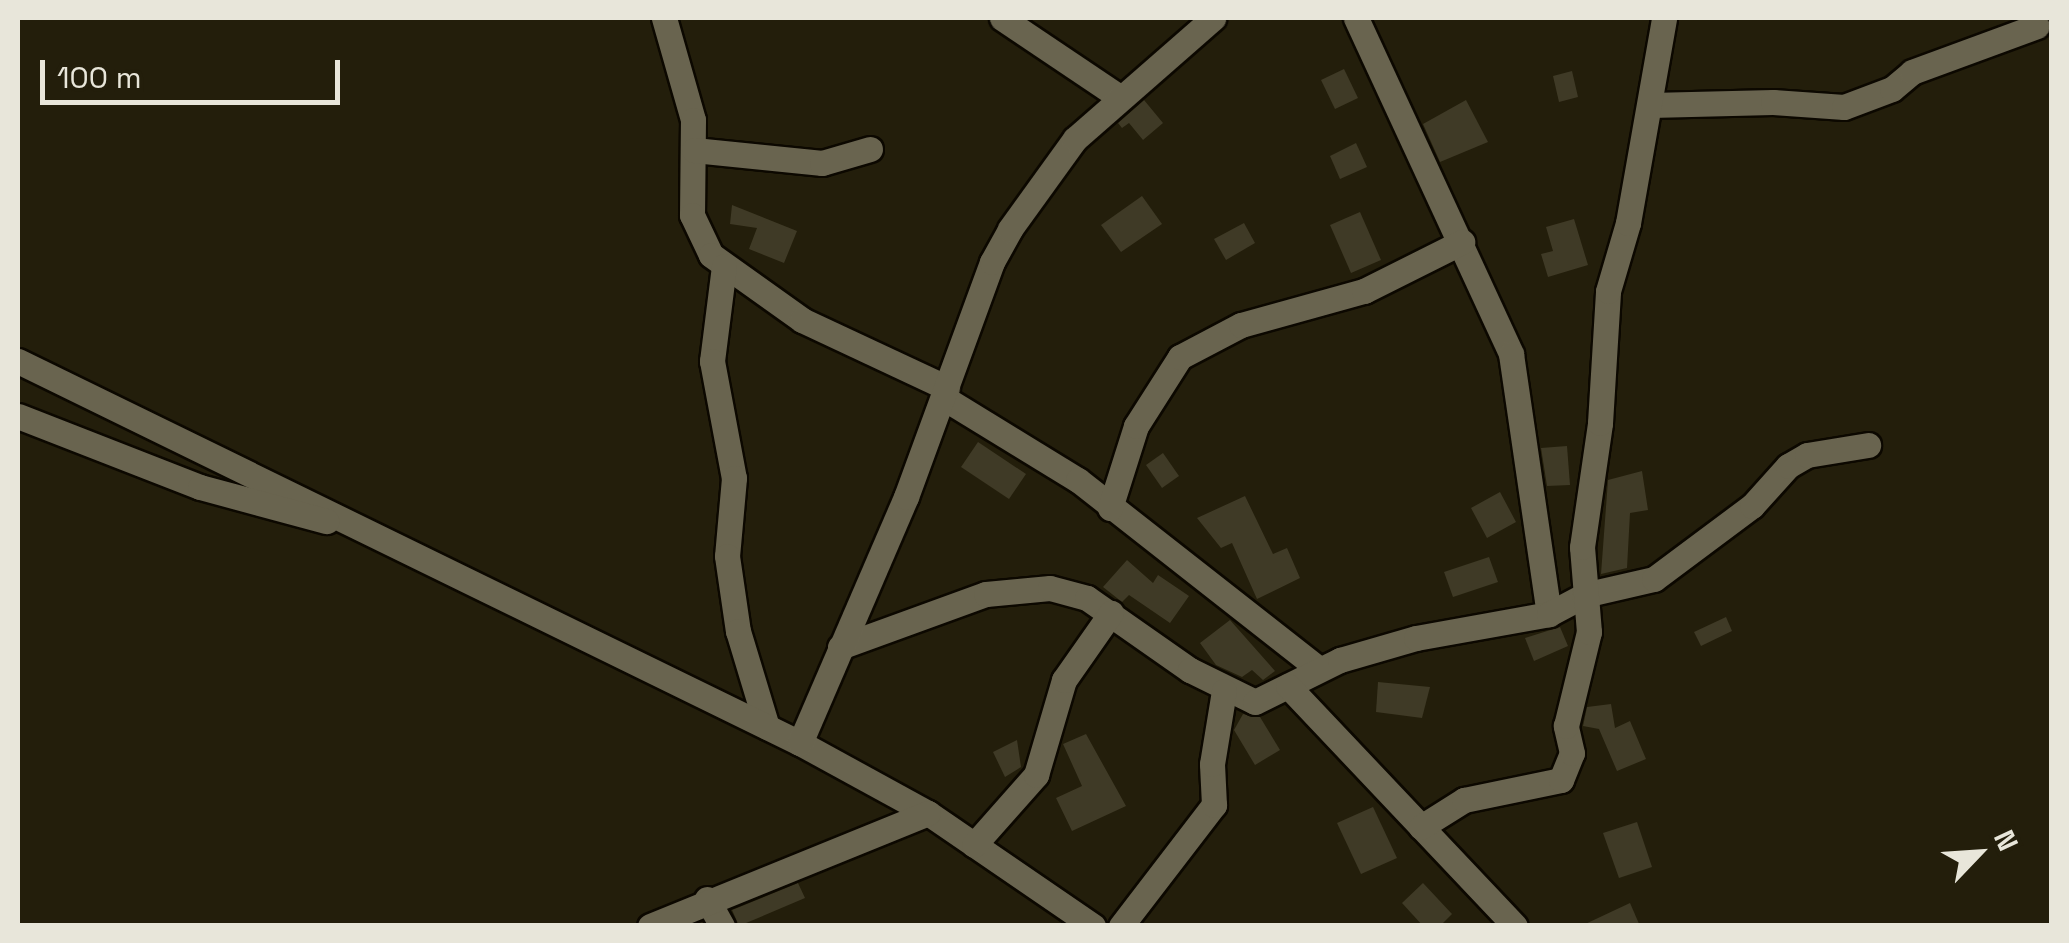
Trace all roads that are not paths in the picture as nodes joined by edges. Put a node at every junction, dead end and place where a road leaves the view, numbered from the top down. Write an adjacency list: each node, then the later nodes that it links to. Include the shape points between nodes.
1 (664, 18): 10 (street, via 693,120)
2 (1002, 18): 7 (street)
3 (1213, 18): 7 (street)
4 (1356, 18): 11 (street)
5 (1664, 18): 8 (street)
6 (2037, 26): 8 (street, via 1912,72 1892,89 1844,108)
7 (1118, 96): 14 (street, via 1075,139 1010,228)
8 (1650, 105): 19 (street, via 1608,291 1582,547)
9 (870, 149): 10 (street, via 822,163)
10 (694, 150): 12 (street, via 692,215 699,238)
11 (1462, 242): 17 (street, via 1364,291 1241,325 1180,357 1136,426); 21 (street, via 1511,354)
12 (724, 266): 14 (street, via 802,320); 26 (street, via 712,361 734,478 727,556 738,631)
13 (18, 361): 18 (street)
14 (946, 393): 17 (street); 22 (street)
15 (18, 416): 18 (street, via 200,487 296,517)
16 (1868, 446): 19 (street, via 1807,455 1654,578)
17 (1110, 508): 23 (street)
18 (351, 524): 26 (street)
19 (1584, 595): 21 (street); 29 (street, via 1590,632 1566,726 1572,753 1562,780 1464,800)
20 (1111, 613): 22 (street, via 1050,588 986,594); 25 (street); 30 (street, via 1064,680 1036,776)
21 (1550, 614): 23 (street, via 1416,638)
22 (840, 647): 27 (street)
23 (1319, 669): 24 (street)
24 (1288, 686): 25 (street, via 1255,702); 29 (street)
25 (1224, 691): 36 (street, via 1212,764 1214,805)
26 (767, 727): 27 (street)
27 (800, 743): 28 (street)
28 (928, 813): 30 (street); 31 (street)
29 (1421, 827): 32 (street)
30 (974, 845): 35 (street)
31 (707, 899): 33 (street); 34 (street)
32 (1504, 921)
33 (650, 926)
34 (722, 926)
35 (1093, 926)
36 (1121, 926)

